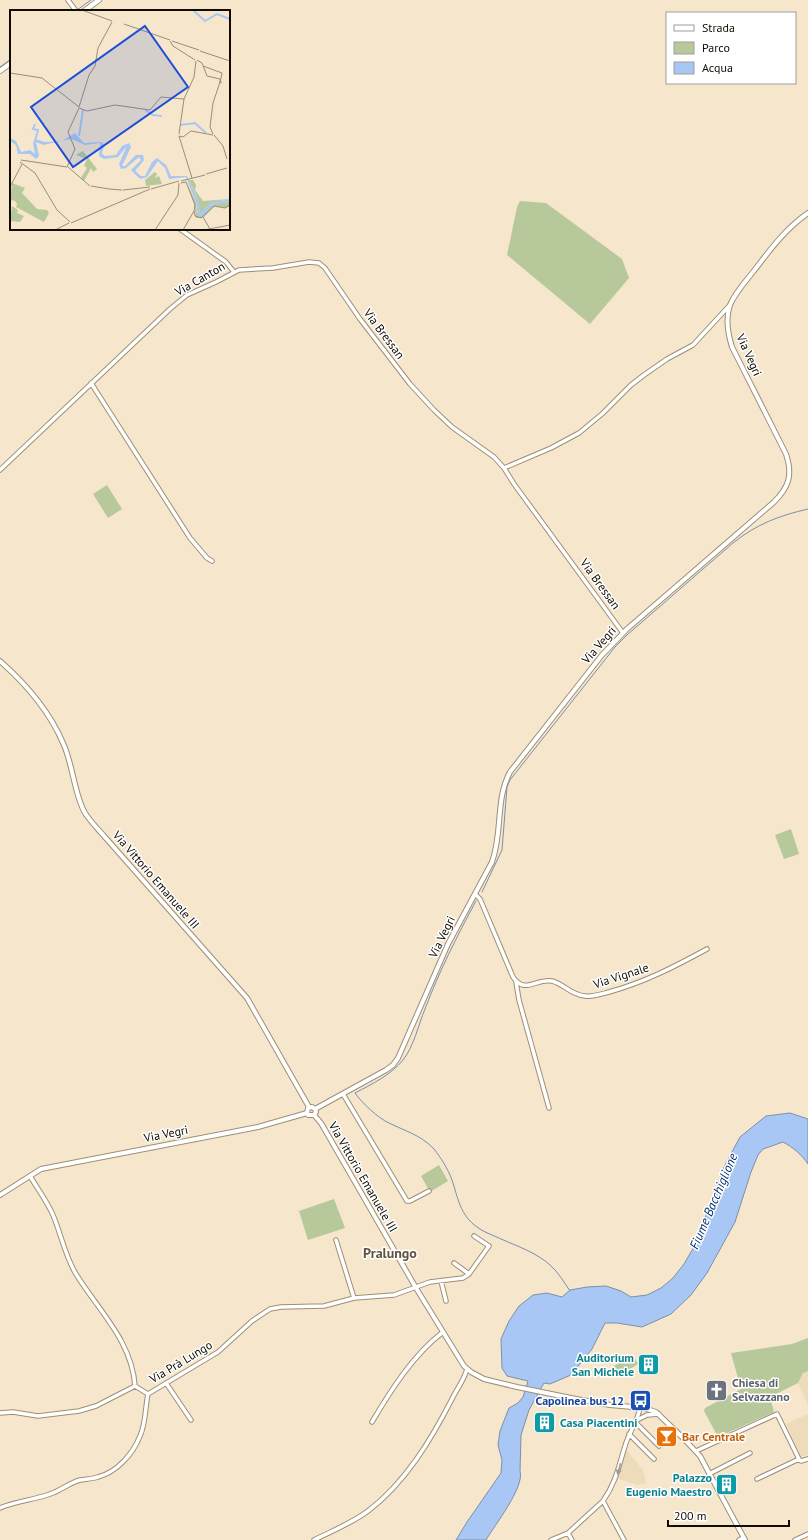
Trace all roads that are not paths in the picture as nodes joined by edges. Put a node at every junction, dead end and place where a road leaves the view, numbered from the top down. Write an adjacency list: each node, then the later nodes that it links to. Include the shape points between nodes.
1 (68, 0): 3 (street)
2 (99, 0): 4 (main road)
3 (75, 10)
4 (85, 10)
5 (10, 64): 6 (main road)
6 (0, 71)
7 (808, 213): 10 (street, Via Vegri, via 780,238)
8 (181, 230): 9 (street, Via Canton, via 226,262)
9 (234, 272): 11 (street, Via Canton, via 179,301); 12 (street, Via Bressan, via 309,262 322,265 360,320 410,384 443,419 494,457)
10 (730, 305): 12 (street, via 693,345 667,358 631,385 580,432 551,448); 15 (street, Via Vegri, via 728,336 786,454 790,472 786,487 774,502)
11 (91, 383): 13 (street, Via Canton); 14 (street, via 190,538)
12 (504, 468): 15 (street, Via Bressan)
13 (0, 470)
14 (212, 561)
15 (623, 633): 17 (street, Via Vegri, via 602,654 510,772 502,793 497,849)
16 (0, 661): 21 (street, Via Vittorio Emanuele III, via 39,702 63,742 85,812 247,998)
17 (476, 894): 19 (street); 20 (street, Via Vegri, via 448,944 398,1058 386,1070)
18 (707, 949): 19 (street, Via Vignale, via 653,977 592,997 575,994 552,981 528,985)
19 (516, 982): 22 (street)
20 (343, 1094): 23 (street, Via Vegri); 27 (street, via 407,1201)
21 (310, 1107): 23 (street); 24 (street)
22 (549, 1108)
23 (315, 1109): 25 (street, Via Vittorio Emanuele III)
24 (307, 1113): 25 (street, Via Vittorio Emanuele III, via 310,1116); 26 (street, Via Vegri, via 258,1127 41,1169)
25 (314, 1115): 34 (street, Via Vittorio Emanuele III)
26 (30, 1176): 28 (street, Via Vegri); 40 (street, via 52,1213 76,1273 110,1321 126,1350 134,1371)
27 (429, 1191)
28 (0, 1195)
29 (474, 1236): 32 (street, via 489,1246)
30 (336, 1240): 35 (street)
31 (454, 1263): 32 (street)
32 (468, 1274): 33 (street, Via Prà Lungo, via 463,1278)
33 (441, 1281): 34 (street, Via Prà Lungo, via 430,1282); 36 (street)
34 (416, 1288): 35 (street, Via Prà Lungo, via 394,1295); 37 (street, Via Vittorio Emanuele III)
35 (354, 1298): 39 (street, Via Prà Lungo, via 324,1306 270,1309 252,1321 218,1352)
36 (446, 1301)
37 (442, 1332): 38 (street, Via Vittorio Emanuele III, via 461,1363); 49 (street, via 393,1386)
38 (469, 1371): 42 (street, via 484,1379 545,1393); 64 (street, via 424,1448 384,1497 367,1512)
39 (166, 1383): 41 (street, Via Prà Lungo); 47 (street)
40 (135, 1386): 41 (street); 44 (street, via 79,1412 38,1416 13,1412)
41 (148, 1394): 60 (street, Via Prà Lungo, via 139,1438 127,1458 118,1467 108,1474 80,1480 52,1494)
42 (640, 1408): 43 (street); 48 (street)
43 (647, 1409): 45 (street); 46 (street)
44 (0, 1413)
45 (660, 1414): 46 (street, via 647,1414); 52 (street)
46 (642, 1417): 48 (street)
47 (191, 1420)
48 (635, 1421): 50 (street); 51 (street)
49 (372, 1422)
50 (629, 1434): 54 (street); 59 (street, one-way to 59, via 617,1476)
51 (659, 1446)
52 (696, 1451): 55 (street, via 777,1414); 57 (street)
53 (750, 1453): 57 (street)
54 (654, 1459)
55 (799, 1459): 56 (street); 58 (street)
56 (808, 1459)
57 (709, 1474): 63 (street)
58 (757, 1479)
59 (603, 1501): 61 (street); 67 (street)
60 (0, 1508)
61 (568, 1533): 65 (street); 66 (street)
62 (808, 1534): 68 (street)
63 (742, 1539)
64 (314, 1540)
65 (551, 1540)
66 (572, 1540)
67 (624, 1540)
68 (795, 1540)

